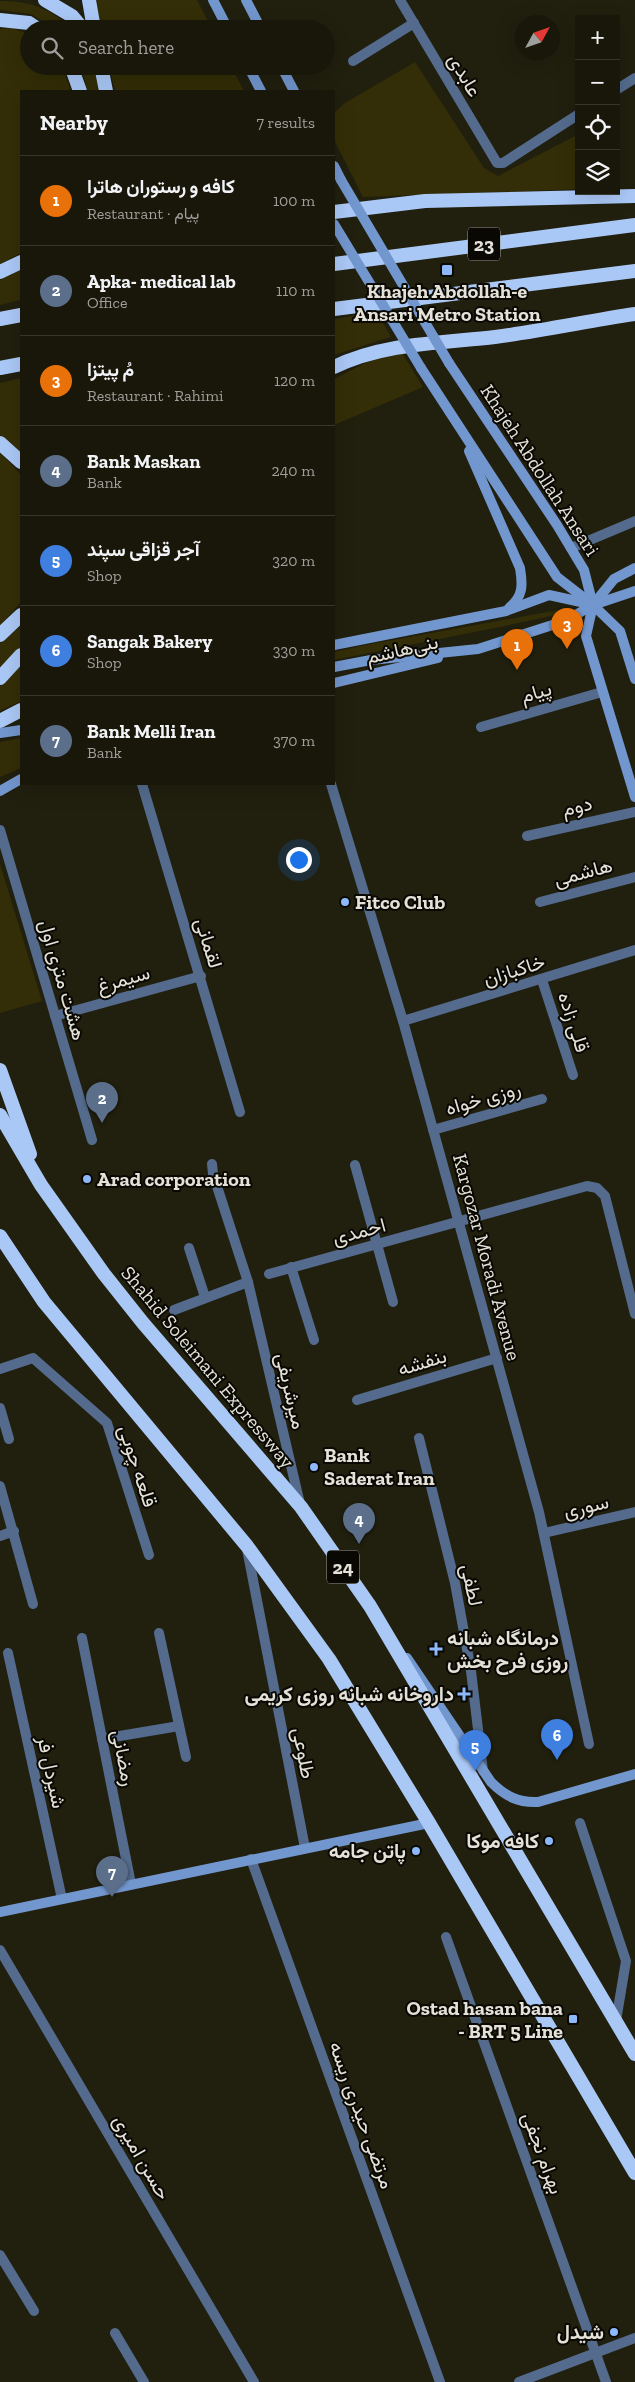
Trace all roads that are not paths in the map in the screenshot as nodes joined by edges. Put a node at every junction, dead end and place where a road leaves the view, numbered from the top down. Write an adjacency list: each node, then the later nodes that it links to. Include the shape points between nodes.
1 (45, 0): 7 (highway)
2 (90, 0): 8 (highway)
3 (212, 0): 9 (main road)
4 (246, 0): 10 (main road)
5 (400, 0): 12 (street, عابدی)
6 (0, 20): 11 (highway)
7 (75, 20)
8 (93, 20)
9 (223, 20)
10 (256, 20)
11 (20, 22)
12 (414, 23): 13 (street); 24 (street, عابدی, via 494,160 503,163)
13 (353, 62)
14 (74, 75): 20 (highway)
15 (103, 75): 21 (highway)
16 (253, 75): 22 (main road)
17 (286, 75): 23 (main road)
18 (635, 78): 19 (street)
19 (620, 87)
20 (80, 90)
21 (106, 90)
22 (260, 90)
23 (293, 90)
24 (575, 117)
25 (335, 168): 45 (main road, Khajeh Abdollah Ansari, bridge, via 449,363)
26 (635, 196): 27 (highway, via 425,201)
27 (335, 212)
28 (635, 225): 31 (highway, 23)
29 (335, 226): 41 (main road, Khajeh Abdollah Ansari, bridge)
30 (20, 262): 33 (highway)
31 (335, 264)
32 (635, 271): 34 (highway, 23)
33 (0, 272)
34 (335, 309)
35 (635, 314): 39 (highway, via 365,354)
36 (20, 315): 37 (highway)
37 (0, 319)
38 (20, 364): 40 (highway)
39 (335, 367)
40 (0, 368)
41 (457, 425): 48 (main road, Khajeh Abdollah Ansari, via 557,577); 49 (main road, via 520,568 521,596)
42 (0, 443): 43 (highway)
43 (20, 461)
44 (635, 521): 45 (street)
45 (571, 548): 48 (main road, Khajeh Abdollah Ansari, via 584,570)
46 (635, 568): 48 (main road, via 614,578)
47 (635, 591): 48 (main road)
48 (593, 605): 49 (main road, via 549,595); 53 (main road, via 565,620); 57 (main road, via 620,631); 59 (main road, via 586,636)
49 (506, 611): 52 (main road)
50 (20, 616): 51 (highway)
51 (0, 635)
52 (335, 646)
53 (478, 648): 55 (main road); 58 (main road, بنی‌هاشم)
54 (20, 656): 56 (highway)
55 (335, 667)
56 (0, 678)
57 (635, 679)
58 (335, 683)
59 (602, 692): 62 (street, پیام); 69 (main road)
60 (20, 710): 61 (highway)
61 (0, 720)
62 (481, 727)
63 (20, 730): 64 (main road)
64 (0, 733)
65 (20, 780): 68 (main road)
66 (142, 785): 76 (street, لقمانی)
67 (330, 785): 79 (street, Kargozar Moradi Avenue)
68 (0, 791)
69 (635, 796)
70 (635, 812): 72 (street, دوم)
71 (0, 830): 78 (street, هشت متری اول)
72 (528, 836)
73 (635, 877): 74 (street, هاشمی)
74 (540, 902)
75 (635, 950): 77 (street, خاکبازان)
76 (201, 976): 78 (street, سیمرغ); 83 (street, لقمانی)
77 (542, 980): 79 (street, خاکبازان); 81 (street, قلی زاده)
78 (55, 1016): 86 (street, هشت متری اول)
79 (402, 1021): 85 (street, Kargozar Moradi Avenue)
80 (0, 1070): 89 (highway)
81 (573, 1075)
82 (542, 1099): 85 (street, روزی خواه)
83 (240, 1112)
84 (0, 1115): 89 (highway, Shahid Soleimani Expressway / 24)
85 (434, 1130): 90 (street, Kargozar Moradi Avenue)
86 (92, 1140)
87 (212, 1164): 96 (street)
88 (355, 1165): 92 (street)
89 (41, 1185): 109 (highway, Shahid Soleimani Expressway / 24, via 143,1323)
90 (459, 1222): 92 (street, احمدی); 100 (street, احمدی, via 587,1186 598,1188 605,1196); 102 (street, Kargozar Moradi Avenue)
91 (0, 1236): 114 (highway, via 44,1302 82,1350)
92 (378, 1244): 94 (street, احمدی); 98 (street)
93 (189, 1248): 97 (street)
94 (291, 1267): 95 (street, احمدی); 101 (street)
95 (269, 1274)
96 (248, 1282): 97 (street); 109 (street, میرشریفی)
97 (206, 1297): 99 (street)
98 (393, 1302)
99 (174, 1310)
100 (635, 1314)
101 (314, 1340)
102 (496, 1358): 104 (street, بنفشه); 112 (street, Kargozar Moradi Avenue)
103 (0, 1369): 115 (street, قلعه چوبی, via 34,1358 107,1424)
104 (357, 1400)
105 (0, 1408): 107 (street)
106 (419, 1438): 125 (street, لطفی, via 455,1583 471,1671)
107 (9, 1439)
108 (0, 1486): 111 (street)
109 (300, 1508): 117 (highway, Shahid Soleimani Expressway / 24)
110 (635, 1512): 112 (street, سوری)
111 (14, 1531): 113 (street); 116 (street)
112 (544, 1534): 123 (street, Kargozar Moradi Avenue)
113 (0, 1536)
114 (247, 1546): 127 (highway, via 329,1659); 129 (street, طلوعی)
115 (149, 1554)
116 (34, 1604)
117 (370, 1606): 125 (main road, via 446,1712); 136 (highway, Shahid Soleimani Expressway / 24)
118 (159, 1633): 121 (street)
119 (82, 1638): 122 (street, رمضانی)
120 (8, 1653): 132 (street, شیردل فر)
121 (179, 1726): 122 (street); 124 (street)
122 (102, 1739): 131 (street, رمضانی)
123 (589, 1744)
124 (186, 1757)
125 (483, 1771): 126 (main road, via 501,1792 526,1802 551,1799)
126 (635, 1774)
127 (429, 1823): 129 (main road); 138 (highway)
128 (580, 1823): 136 (street, via 626,1961)
129 (305, 1848): 130 (main road)
130 (251, 1859): 131 (main road); 146 (street, مرتضی حیدری ریسه)
131 (131, 1884): 132 (main road)
132 (62, 1899): 133 (main road)
133 (0, 1912)
134 (446, 1937): 143 (street, بهرام نجفی)
135 (0, 1950): 145 (street, حسن امیری)
136 (616, 2021): 137 (highway, Shahid Soleimani Expressway / 24)
137 (635, 2054)
138 (635, 2173)
139 (0, 2256): 140 (street)
140 (34, 2311)
141 (114, 2333): 144 (street)
142 (635, 2338): 143 (street)
143 (596, 2353): 147 (street); 148 (street, بهرام نجفی)
144 (144, 2382)
145 (254, 2382)
146 (440, 2382)
147 (519, 2382)
148 (606, 2382)

